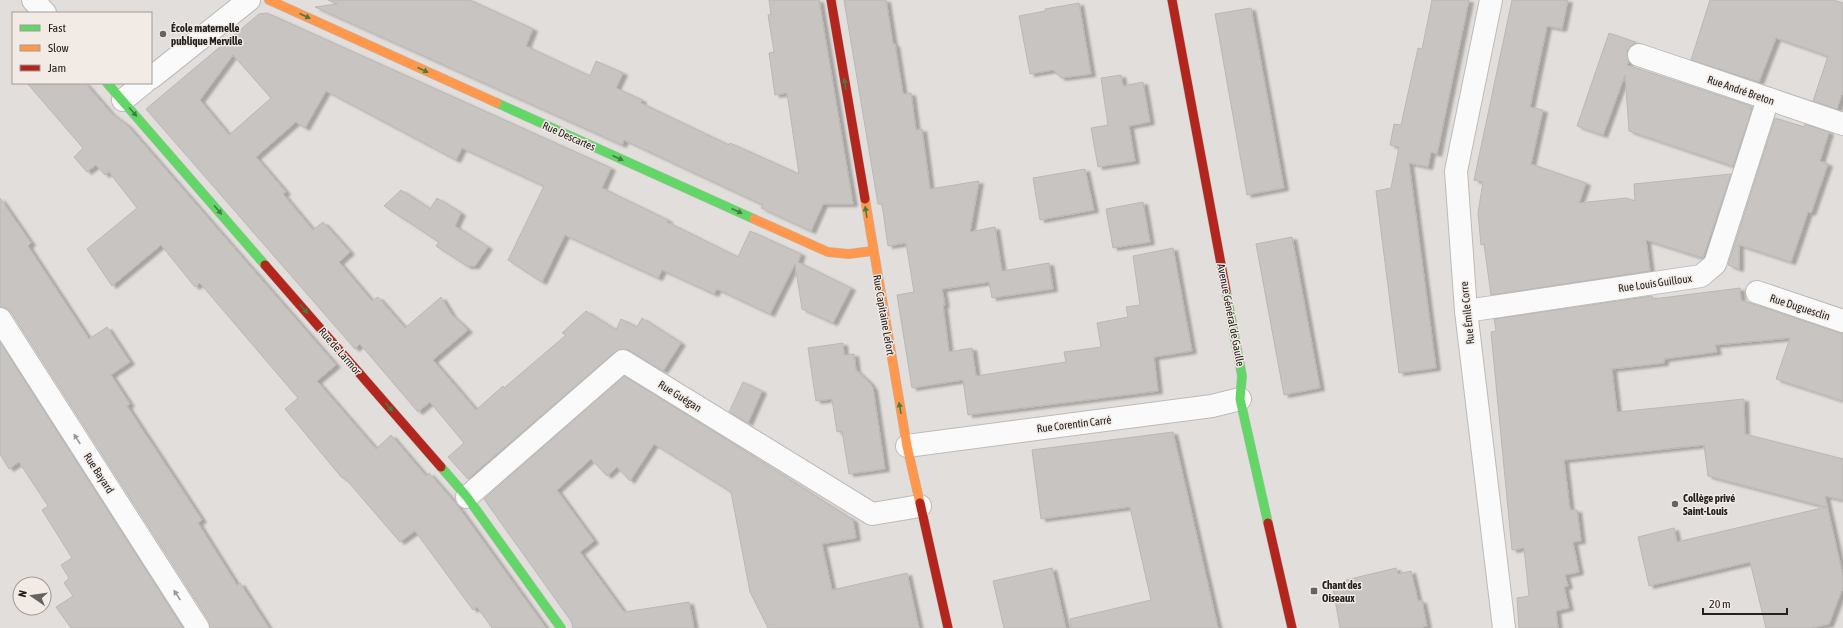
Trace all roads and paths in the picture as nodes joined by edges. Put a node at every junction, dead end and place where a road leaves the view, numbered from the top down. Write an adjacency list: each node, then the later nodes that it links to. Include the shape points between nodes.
1 (33, 0): 7 (street)
2 (249, 0): 9 (street)
3 (269, 0): 15 (street, Rue Descartes, one-way to 15, via 828,252 849,254)
4 (831, 0): 15 (street, Rue Capitaine Lefort, one-way to 4)
5 (1172, 0): 20 (street, Avenue Général de Gaulle, via 1242,376)
6 (1491, 0): 17 (street, Rue Émile Corre, via 1456,171)
7 (44, 12)
8 (1639, 55): 12 (street, Rue André Breton)
9 (152, 77)
10 (108, 84): 13 (street, Rue de Larmor)
11 (143, 84): 13 (street)
12 (1768, 99): 14 (street, Rue André Breton); 17 (street, Rue Louis Guilloux, via 1715,264 1701,276)
13 (123, 100): 22 (street, Rue de Larmor, one-way to 22)
14 (1843, 124)
15 (872, 251): 21 (street, Rue Capitaine Lefort, one-way to 15)
16 (1757, 292): 19 (street, Rue Duguesclin)
17 (1466, 311): 28 (street, Rue Émile Corre)
18 (0, 319): 24 (street, Rue Bayard, one-way to 18)
19 (1843, 321)
20 (1240, 399): 21 (street, Rue Corentin Carré, via 1212,406); 27 (street, Avenue Général de Gaulle)
21 (907, 446): 23 (street, Rue Capitaine Lefort)
22 (467, 497): 23 (street, Rue Guégan, via 623,361 872,514); 25 (street, Rue de Larmor)
23 (920, 506): 26 (street, Rue Capitaine Lefort)
24 (198, 628)
25 (561, 628)
26 (948, 628)
27 (1292, 628)
28 (1504, 628)

